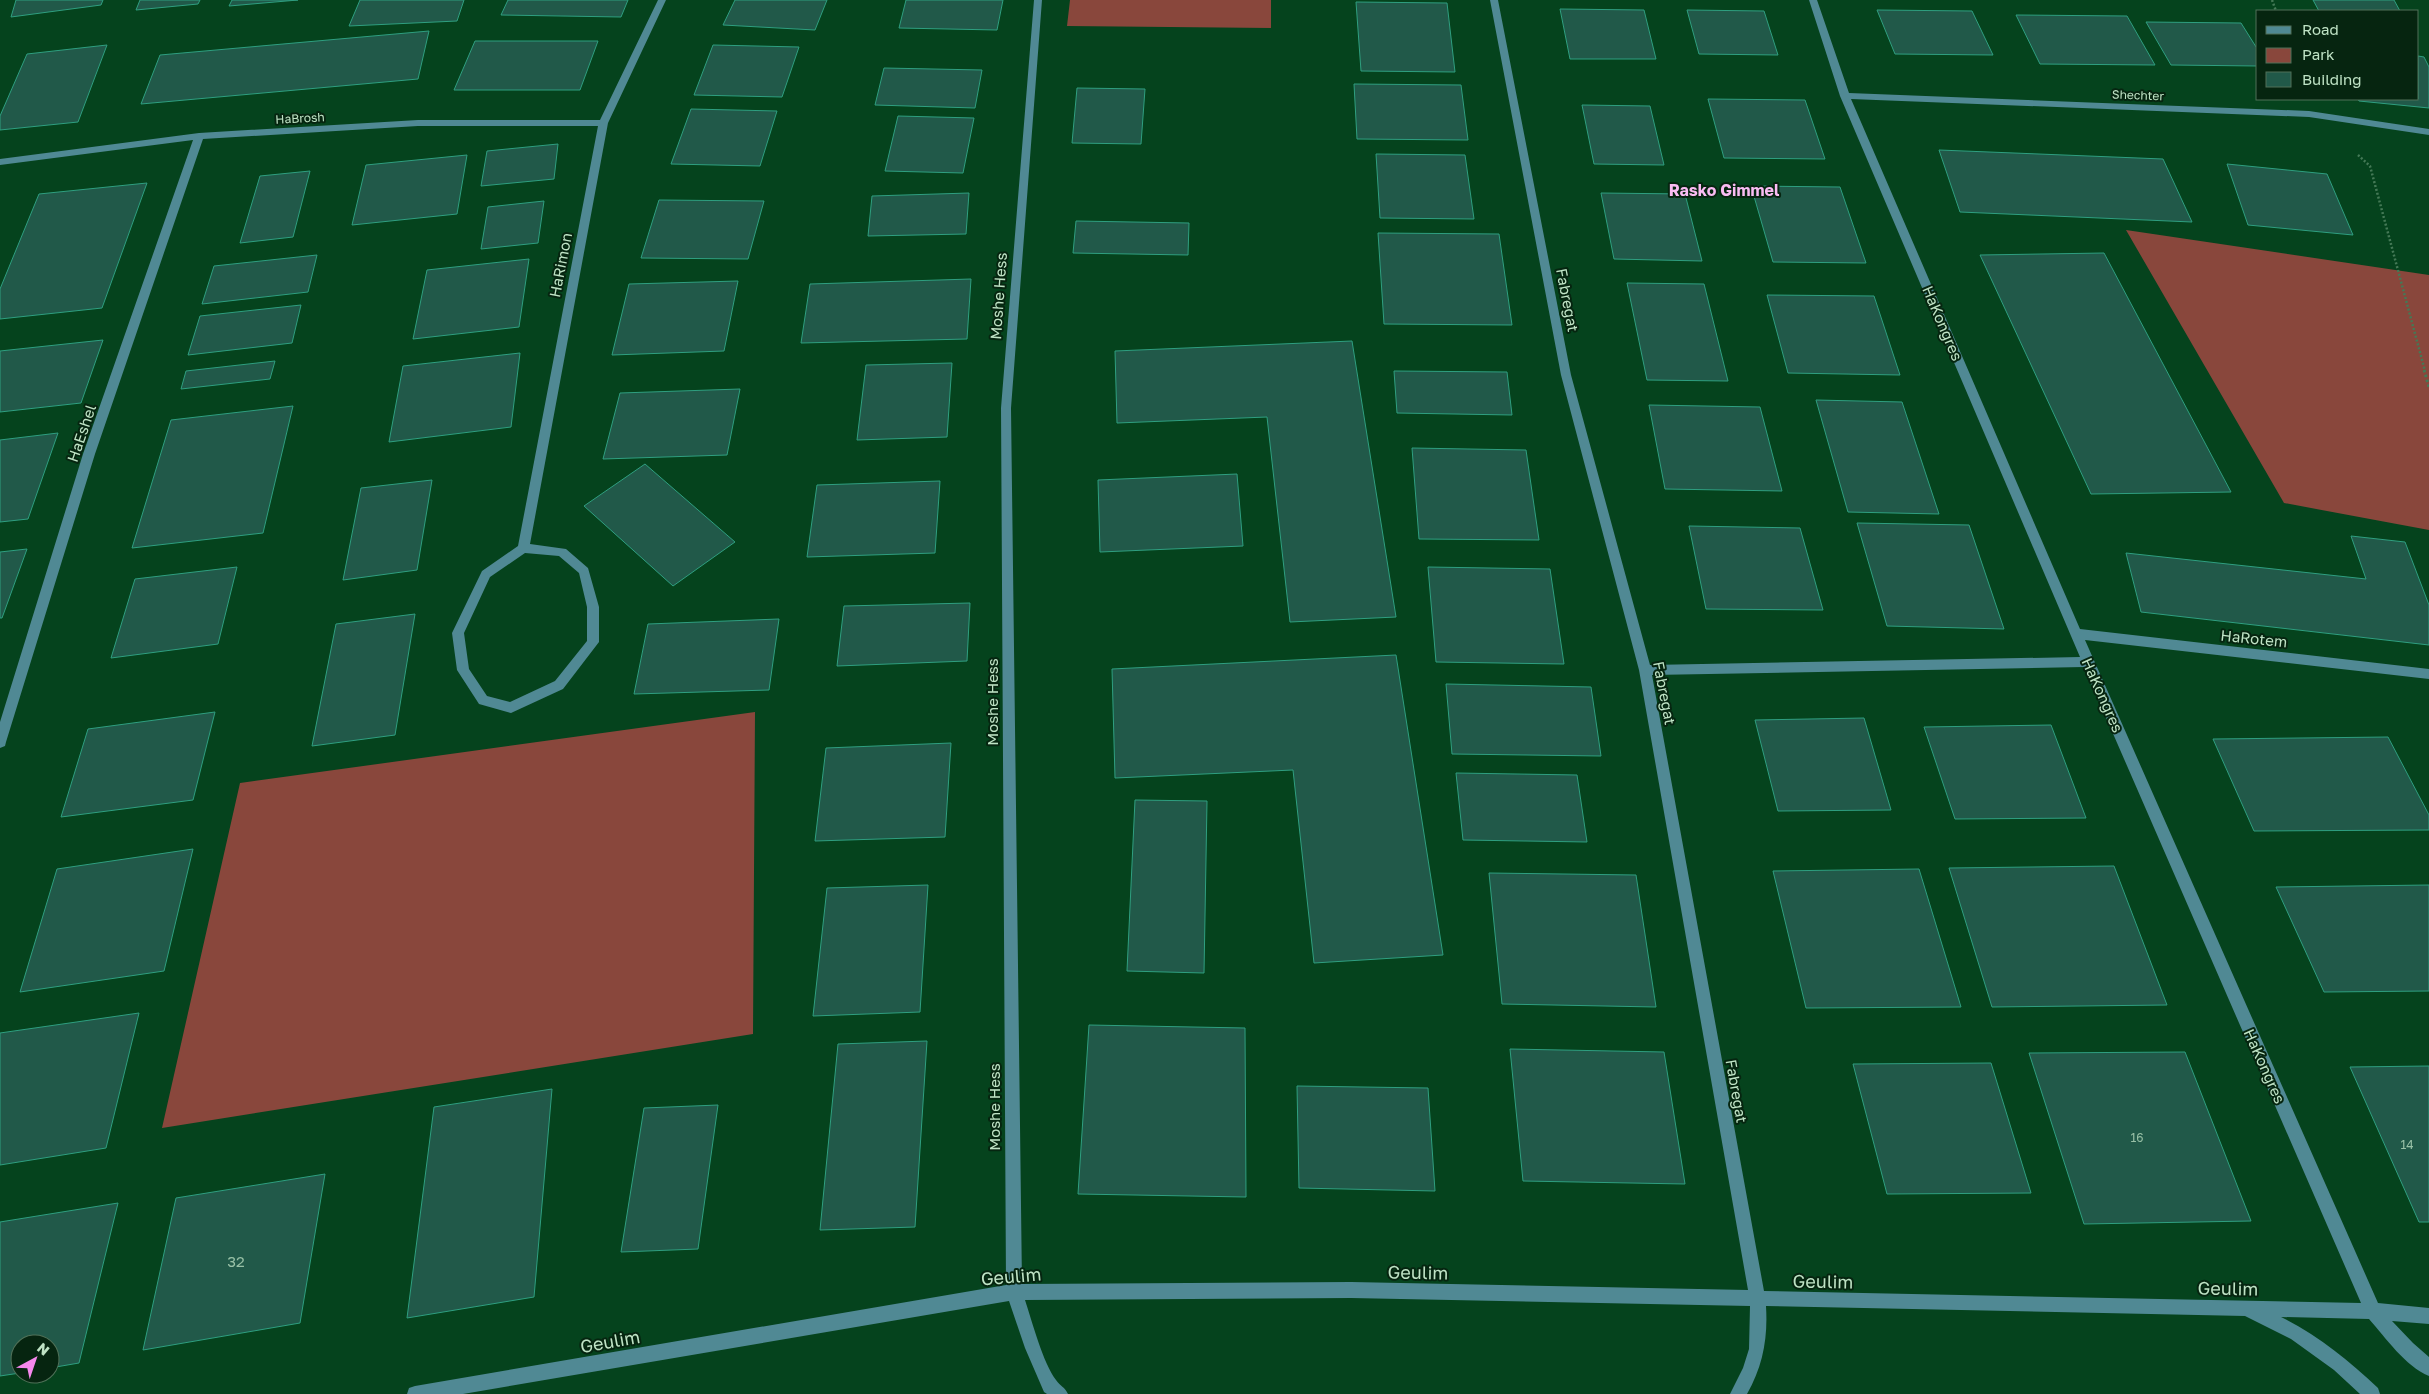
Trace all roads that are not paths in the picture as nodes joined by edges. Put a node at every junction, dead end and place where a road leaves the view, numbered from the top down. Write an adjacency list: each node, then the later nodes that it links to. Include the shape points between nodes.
1 (662, 0): 6 (street, HaRimon)
2 (1038, 0): 16 (street, Moshe Hess, via 1006,408)
3 (1494, 0): 13 (street, Fabregat, via 1566,375)
4 (1813, 0): 5 (street, HaKongres)
5 (1846, 96): 7 (street, Shechter, via 2309,114); 11 (street, HaKongres)
6 (603, 123): 8 (street, HaBrosh, via 418,123); 10 (street, HaRimon)
7 (2429, 132)
8 (199, 136): 9 (street, HaBrosh); 15 (street, HaEshel, via 89,454)
9 (0, 162)
10 (523, 548): 10 (street, via 486,574 458,633 463,670 483,700 511,708 559,685 593,642 593,607 584,571 562,552)
11 (2076, 634): 12 (street, HaKongres); 14 (street, HaRotem)
12 (2088, 662): 13 (street); 19 (street, HaKongres)
13 (1645, 670): 17 (street, Fabregat)
14 (2429, 674)
15 (0, 742)
16 (1014, 1292): 17 (street, Geulim, via 1351,1290); 22 (street, Geulim); 23 (street, Moshe Hess, via 1050,1386)
17 (1758, 1300): 18 (street, Geulim); 24 (street, Fabregat, via 1760,1337 1752,1372)
18 (2246, 1309): 19 (street, Geulim); 25 (street, via 2298,1333 2340,1364)
19 (2373, 1311): 20 (street, Geulim); 21 (street, HaKongres)
20 (2429, 1316)
21 (2429, 1368)
22 (415, 1394)
23 (1060, 1394)
24 (1738, 1394)
25 (2372, 1394)

